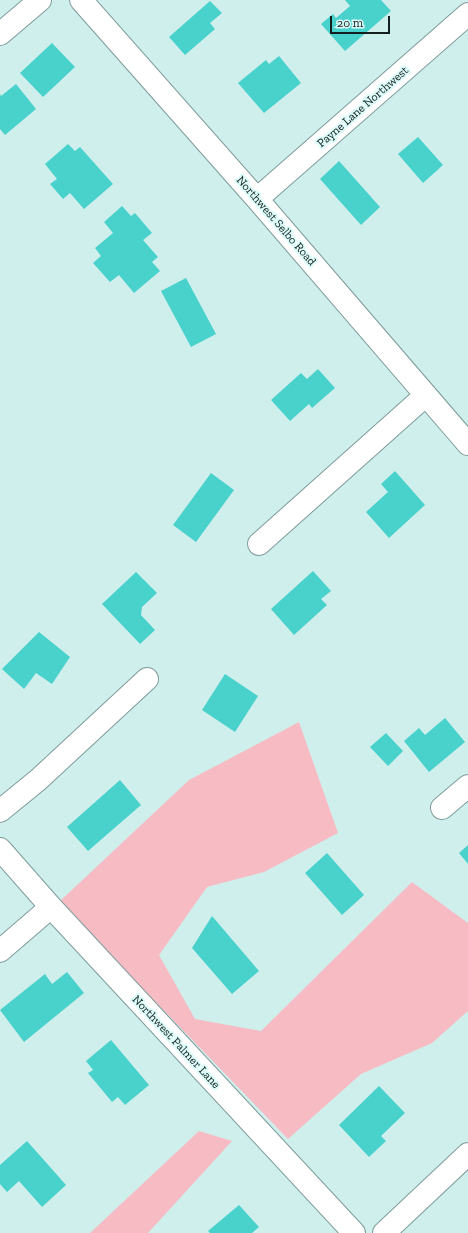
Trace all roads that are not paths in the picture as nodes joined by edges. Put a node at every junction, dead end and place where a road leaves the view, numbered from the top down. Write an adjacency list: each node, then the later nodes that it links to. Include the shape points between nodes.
1 (40, 0): 4 (street)
2 (82, 0): 5 (street, Northwest Selbo Road)
3 (468, 14): 5 (street, Payne Lane Northwest)
4 (0, 34)
5 (257, 199): 6 (street, Northwest Selbo Road)
6 (426, 395): 7 (street, Northwest Selbo Road); 8 (street)
7 (468, 444)
8 (259, 544)
9 (147, 679): 12 (street, via 38,780)
10 (468, 786): 11 (street)
11 (442, 808)
12 (0, 811)
13 (0, 849): 14 (street, Northwest Palmer Lane)
14 (51, 907): 15 (street); 17 (street, Northwest Palmer Lane)
15 (0, 951)
16 (468, 1154): 18 (street)
17 (354, 1233)
18 (384, 1233)

